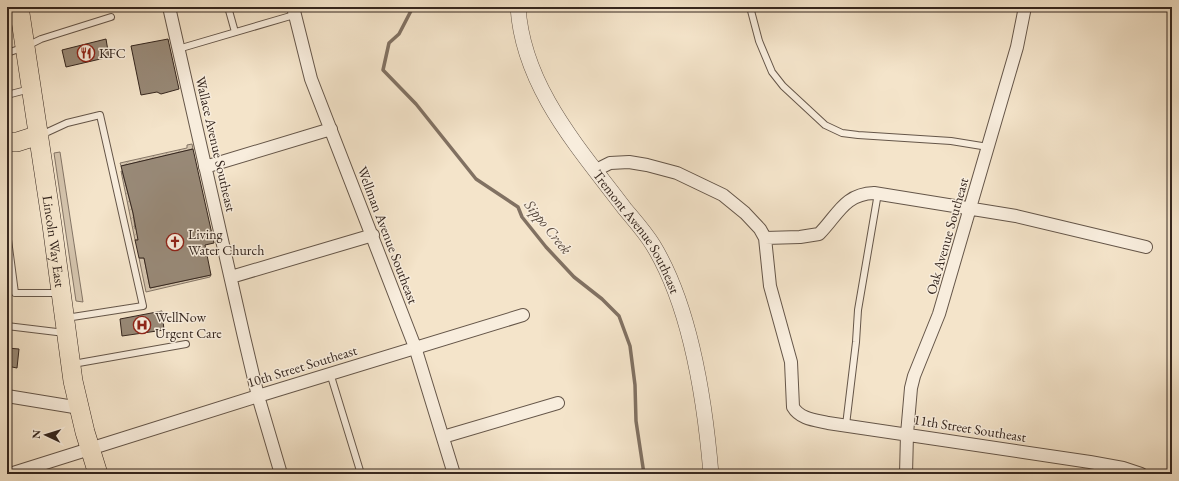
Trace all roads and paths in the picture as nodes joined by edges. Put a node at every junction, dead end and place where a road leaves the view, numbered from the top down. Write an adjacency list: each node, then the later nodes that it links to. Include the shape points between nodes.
1 (169, 7): 10 (street, Wallace Avenue Southeast)
2 (228, 7): 9 (lane)
3 (518, 7): 19 (street, Tremont Avenue Southeast, via 524,46 538,83 566,130)
4 (750, 7): 17 (lane, via 759,41 772,72 783,86 825,125 842,133 951,141)
5 (1025, 7): 17 (street, Oak Avenue Southeast, via 1017,47)
6 (22, 8): 11 (main road, Lincoln Way East)
7 (293, 11): 9 (lane); 14 (street, Wellman Avenue Southeast, via 307,67)
8 (111, 17): 11 (lane, via 41,39)
9 (235, 32): 10 (lane)
10 (178, 49): 18 (street, Wallace Avenue Southeast)
11 (16, 50): 12 (main road, Lincoln Way East)
12 (32, 89): 13 (lane); 15 (main road, Lincoln Way East)
13 (7, 95)
14 (331, 129): 18 (street); 23 (street, Wellman Avenue Southeast)
15 (39, 135): 16 (main road, via 17,142); 29 (main road, Lincoln Way East); 32 (lane, via 67,123 100,115 143,306 110,312)
16 (7, 142)
17 (988, 147): 21 (street, Oak Avenue Southeast)
18 (205, 167): 26 (street, Wallace Avenue Southeast)
19 (596, 170): 24 (street, via 610,163 629,162 694,180 734,203 760,229); 51 (street, Tremont Avenue Southeast, via 652,244 678,301 699,380)
20 (878, 193): 21 (street); 24 (street, via 863,193 848,200 819,234 800,238); 41 (lane, via 858,310)
21 (970, 209): 25 (street, via 1047,223); 42 (street, Oak Avenue Southeast, via 939,314 914,376)
22 (7, 232): 28 (lane)
23 (373, 235): 26 (street); 34 (street, Wellman Avenue Southeast)
24 (765, 238): 41 (street, 11th Street Southeast, via 770,286 791,362 791,398 796,412 812,420)
25 (1146, 247)
26 (231, 277): 38 (street, Wallace Avenue Southeast)
27 (7, 293): 28 (lane)
28 (15, 293): 29 (lane)
29 (62, 293): 32 (main road, Lincoln Way East)
30 (523, 316): 34 (street, 10th Street Southeast)
31 (7, 326): 32 (lane)
32 (66, 326): 35 (main road, Lincoln Way East)
33 (186, 344): 35 (lane)
34 (415, 348): 36 (street, 10th Street Southeast); 43 (street, Wellman Avenue Southeast)
35 (71, 364): 40 (main road, Lincoln Way East)
36 (330, 373): 38 (street, 10th Street Southeast); 49 (lane)
37 (7, 396): 40 (street)
38 (258, 396): 44 (street, 10th Street Southeast); 48 (street, Wallace Avenue Southeast)
39 (558, 404): 43 (street)
40 (80, 408): 44 (main road, Lincoln Way East)
41 (846, 425): 42 (street, 11th Street Southeast)
42 (907, 434): 52 (street, Oak Avenue Southeast); 53 (street, 11th Street Southeast, via 1090,462)
43 (443, 437): 50 (street, Wellman Avenue Southeast)
44 (90, 448): 45 (street, 10th Street Southeast); 47 (main road, Lincoln Way East)
45 (40, 470): 46 (street, 10th Street Southeast)
46 (10, 474)
47 (98, 474)
48 (281, 474)
49 (361, 474)
50 (454, 474)
51 (711, 474)
52 (906, 474)
53 (1141, 474)

